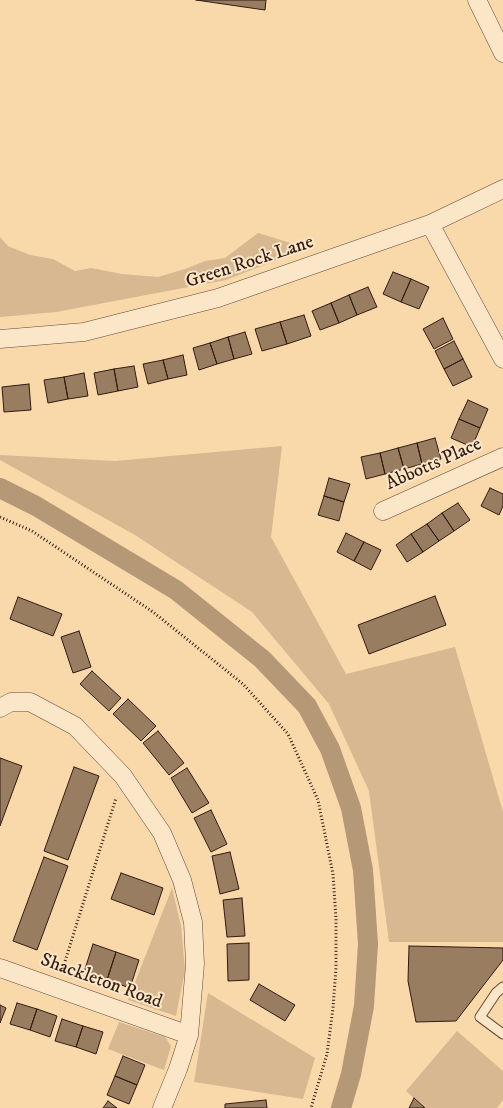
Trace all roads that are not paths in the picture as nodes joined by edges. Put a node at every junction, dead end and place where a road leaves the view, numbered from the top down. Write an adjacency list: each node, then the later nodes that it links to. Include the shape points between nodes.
1 (477, 0): 2 (street)
2 (503, 52)
3 (503, 189): 4 (street, Green Rock Lane)
4 (430, 224): 5 (street, Green Rock Lane, via 218,298 84,332); 6 (street)
5 (0, 339)
6 (503, 359)
7 (503, 457): 8 (street, Abbotts Place)
8 (383, 511)
9 (0, 708): 13 (street, via 10,702 30,702 75,726 123,776 162,833 182,880 193,922 195,964)
10 (0, 968): 13 (street, Shackleton Road)
11 (503, 987): 12 (lane, via 480,1017)
12 (503, 1034)
13 (189, 1035): 14 (street)
14 (162, 1108)

